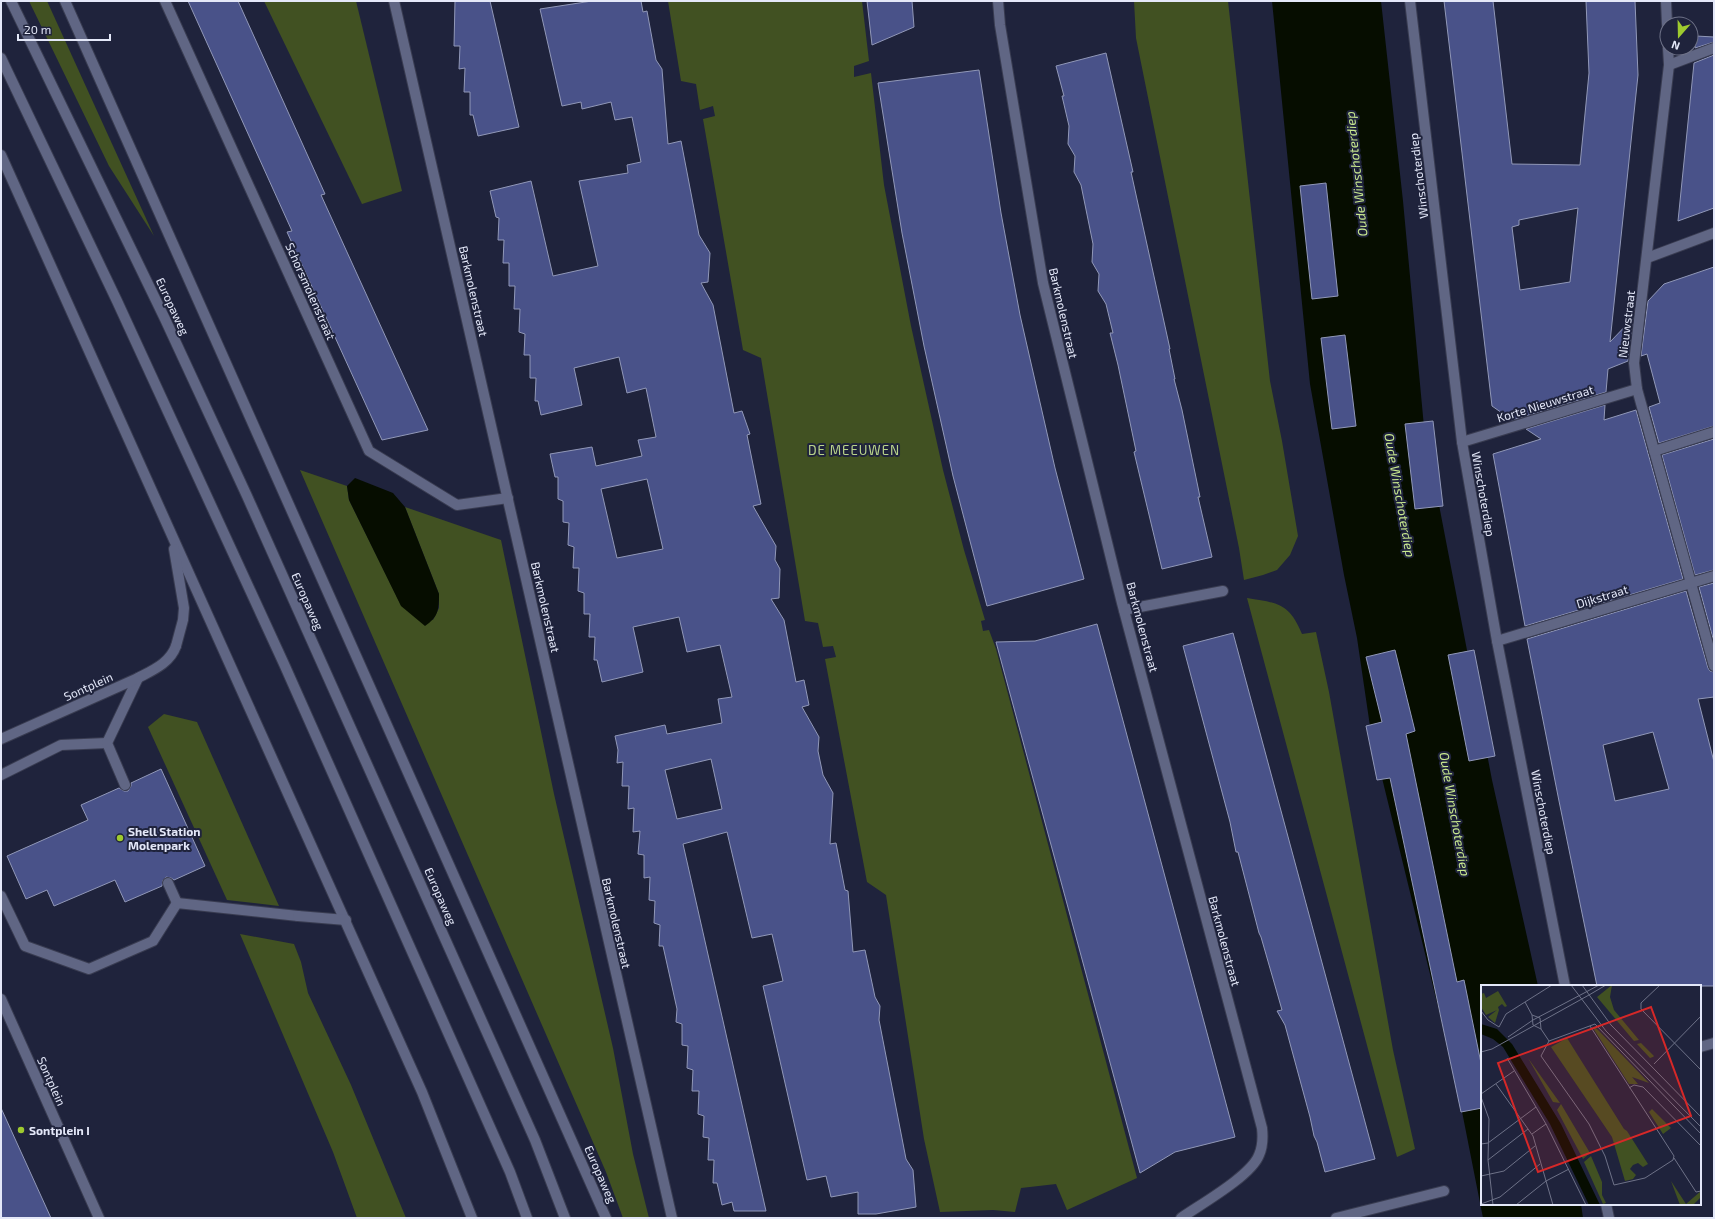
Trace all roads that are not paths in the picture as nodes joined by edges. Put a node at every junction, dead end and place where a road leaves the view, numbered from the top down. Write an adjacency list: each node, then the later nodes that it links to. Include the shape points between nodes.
1 (11, 1): 46 (street, Europaweg, via 162,312 247,496 525,1118)
2 (65, 1): 47 (street, Europaweg)
3 (165, 1): 20 (street, Schorsmolenstraat, via 369,451 457,505)
4 (394, 1): 20 (street, Barkmolenstraat)
5 (998, 1): 25 (street, Barkmolenstraat, via 1043,283)
6 (1410, 1): 18 (street, Winschoterdiep)
7 (1666, 1): 8 (street)
8 (1667, 16)
9 (1714, 48): 12 (street)
10 (1668, 56): 12 (street, Nieuwstraat)
11 (1, 58): 45 (street, via 117,301 284,664 510,1172)
12 (1669, 65): 15 (street, Nieuwstraat)
13 (1, 155): 21 (street)
14 (1714, 233): 15 (street)
15 (1647, 258): 16 (street, Nieuwstraat, via 1634,363)
16 (1637, 389): 18 (street, Korte Nieuwstraat); 19 (street, Nieuwstraat)
17 (1714, 432): 19 (street)
18 (1462, 442): 26 (street, Winschoterdiep)
19 (1654, 451): 23 (street, Nieuwstraat)
20 (508, 498): 48 (street, Barkmolenstraat)
21 (172, 535): 28 (street, Sontplein, via 184,608 183,620 176,646 169,658); 36 (street)
22 (1714, 576): 23 (street, Dijkstraat)
23 (1692, 582): 26 (street, Dijkstraat); 27 (street, Nieuwstraat)
24 (1223, 591): 25 (street)
25 (1124, 610): 49 (street, Barkmolenstraat, via 1262,1128 1263,1142 1259,1156 1252,1166)
26 (1497, 641): 37 (street, Winschoterdiep)
27 (1714, 666)
28 (138, 678): 29 (street, Sontplein); 30 (street)
29 (1, 740)
30 (107, 743): 31 (street, via 61,745); 32 (street)
31 (1, 774)
32 (125, 786)
33 (168, 883): 35 (street)
34 (1, 896): 35 (street, via 25,946 90,969 153,940)
35 (177, 903): 36 (street)
36 (346, 920): 44 (street, via 422,1092)
37 (1565, 985)
38 (1, 999): 43 (street, Sontplein)
39 (1714, 1043): 40 (street)
40 (1701, 1047)
41 (1444, 1192): 50 (street)
42 (1606, 1205): 51 (street)
43 (99, 1218)
44 (472, 1218)
45 (527, 1218)
46 (565, 1218)
47 (606, 1218)
48 (672, 1218)
49 (1181, 1218)
50 (1336, 1218)
51 (1609, 1218)

